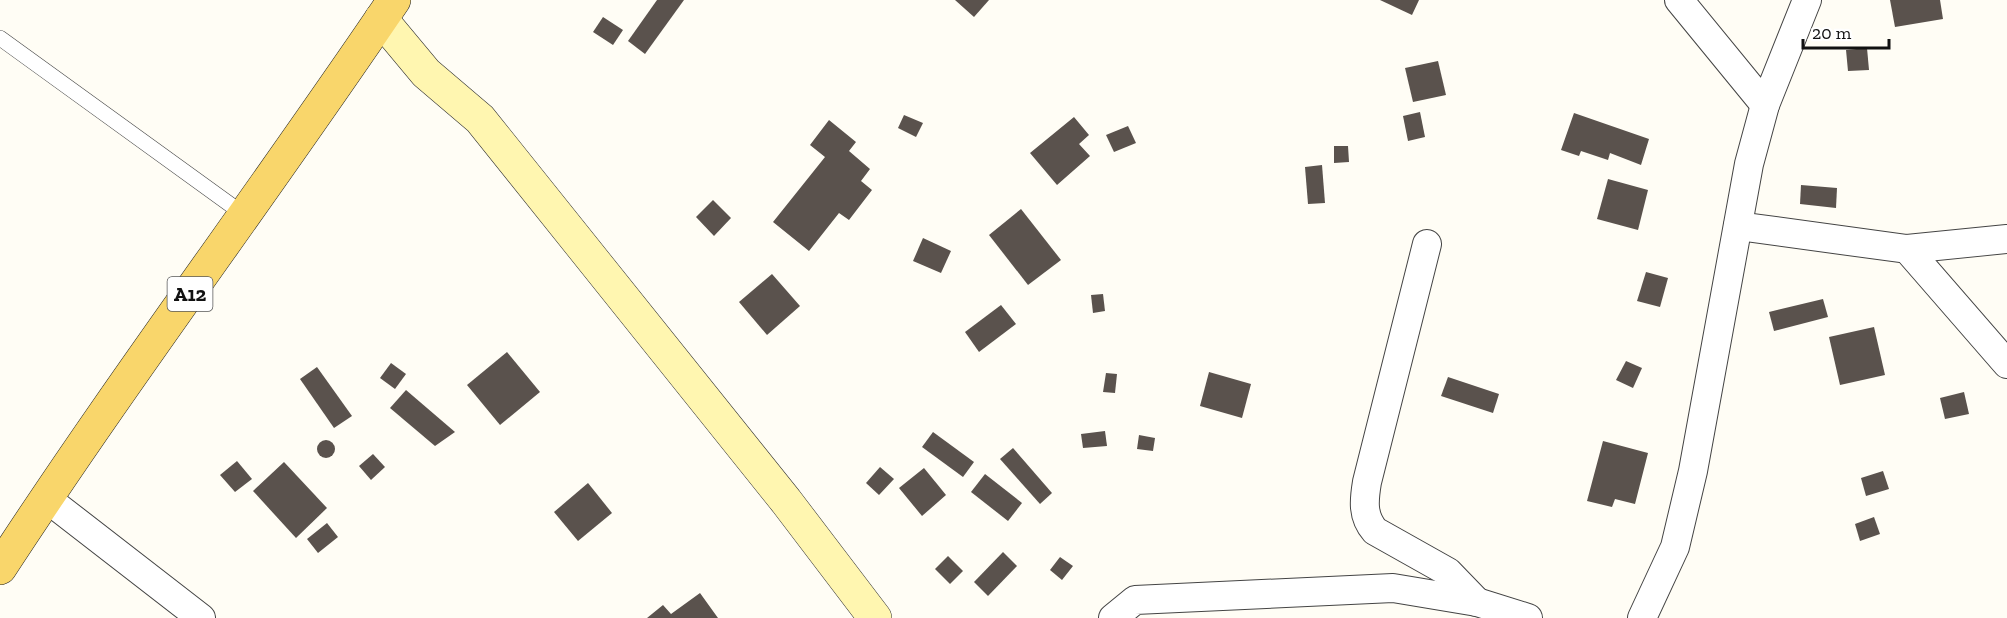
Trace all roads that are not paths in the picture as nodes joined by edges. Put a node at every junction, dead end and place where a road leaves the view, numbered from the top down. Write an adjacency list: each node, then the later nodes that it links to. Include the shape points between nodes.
1 (1679, 0): 5 (street)
2 (1807, 0): 5 (street)
3 (387, 10): 6 (main road, A12); 16 (street, via 426,73 480,119)
4 (0, 38): 6 (lane)
5 (1765, 105): 7 (street)
6 (246, 216): 12 (main road, A12)
7 (1738, 226): 10 (street); 19 (street, via 1694,471 1675,547)
8 (2007, 239): 10 (street)
9 (1427, 244): 14 (street, via 1368,482 1365,512 1375,531 1448,572)
10 (1907, 249): 11 (street)
11 (2007, 364)
12 (46, 498): 13 (main road, A12); 15 (street)
13 (0, 568)
14 (1478, 602): 17 (street, via 1393,588 1181,597 1135,600); 18 (street)
15 (201, 618)
16 (875, 618)
17 (1113, 618)
18 (1528, 618)
19 (1642, 618)

